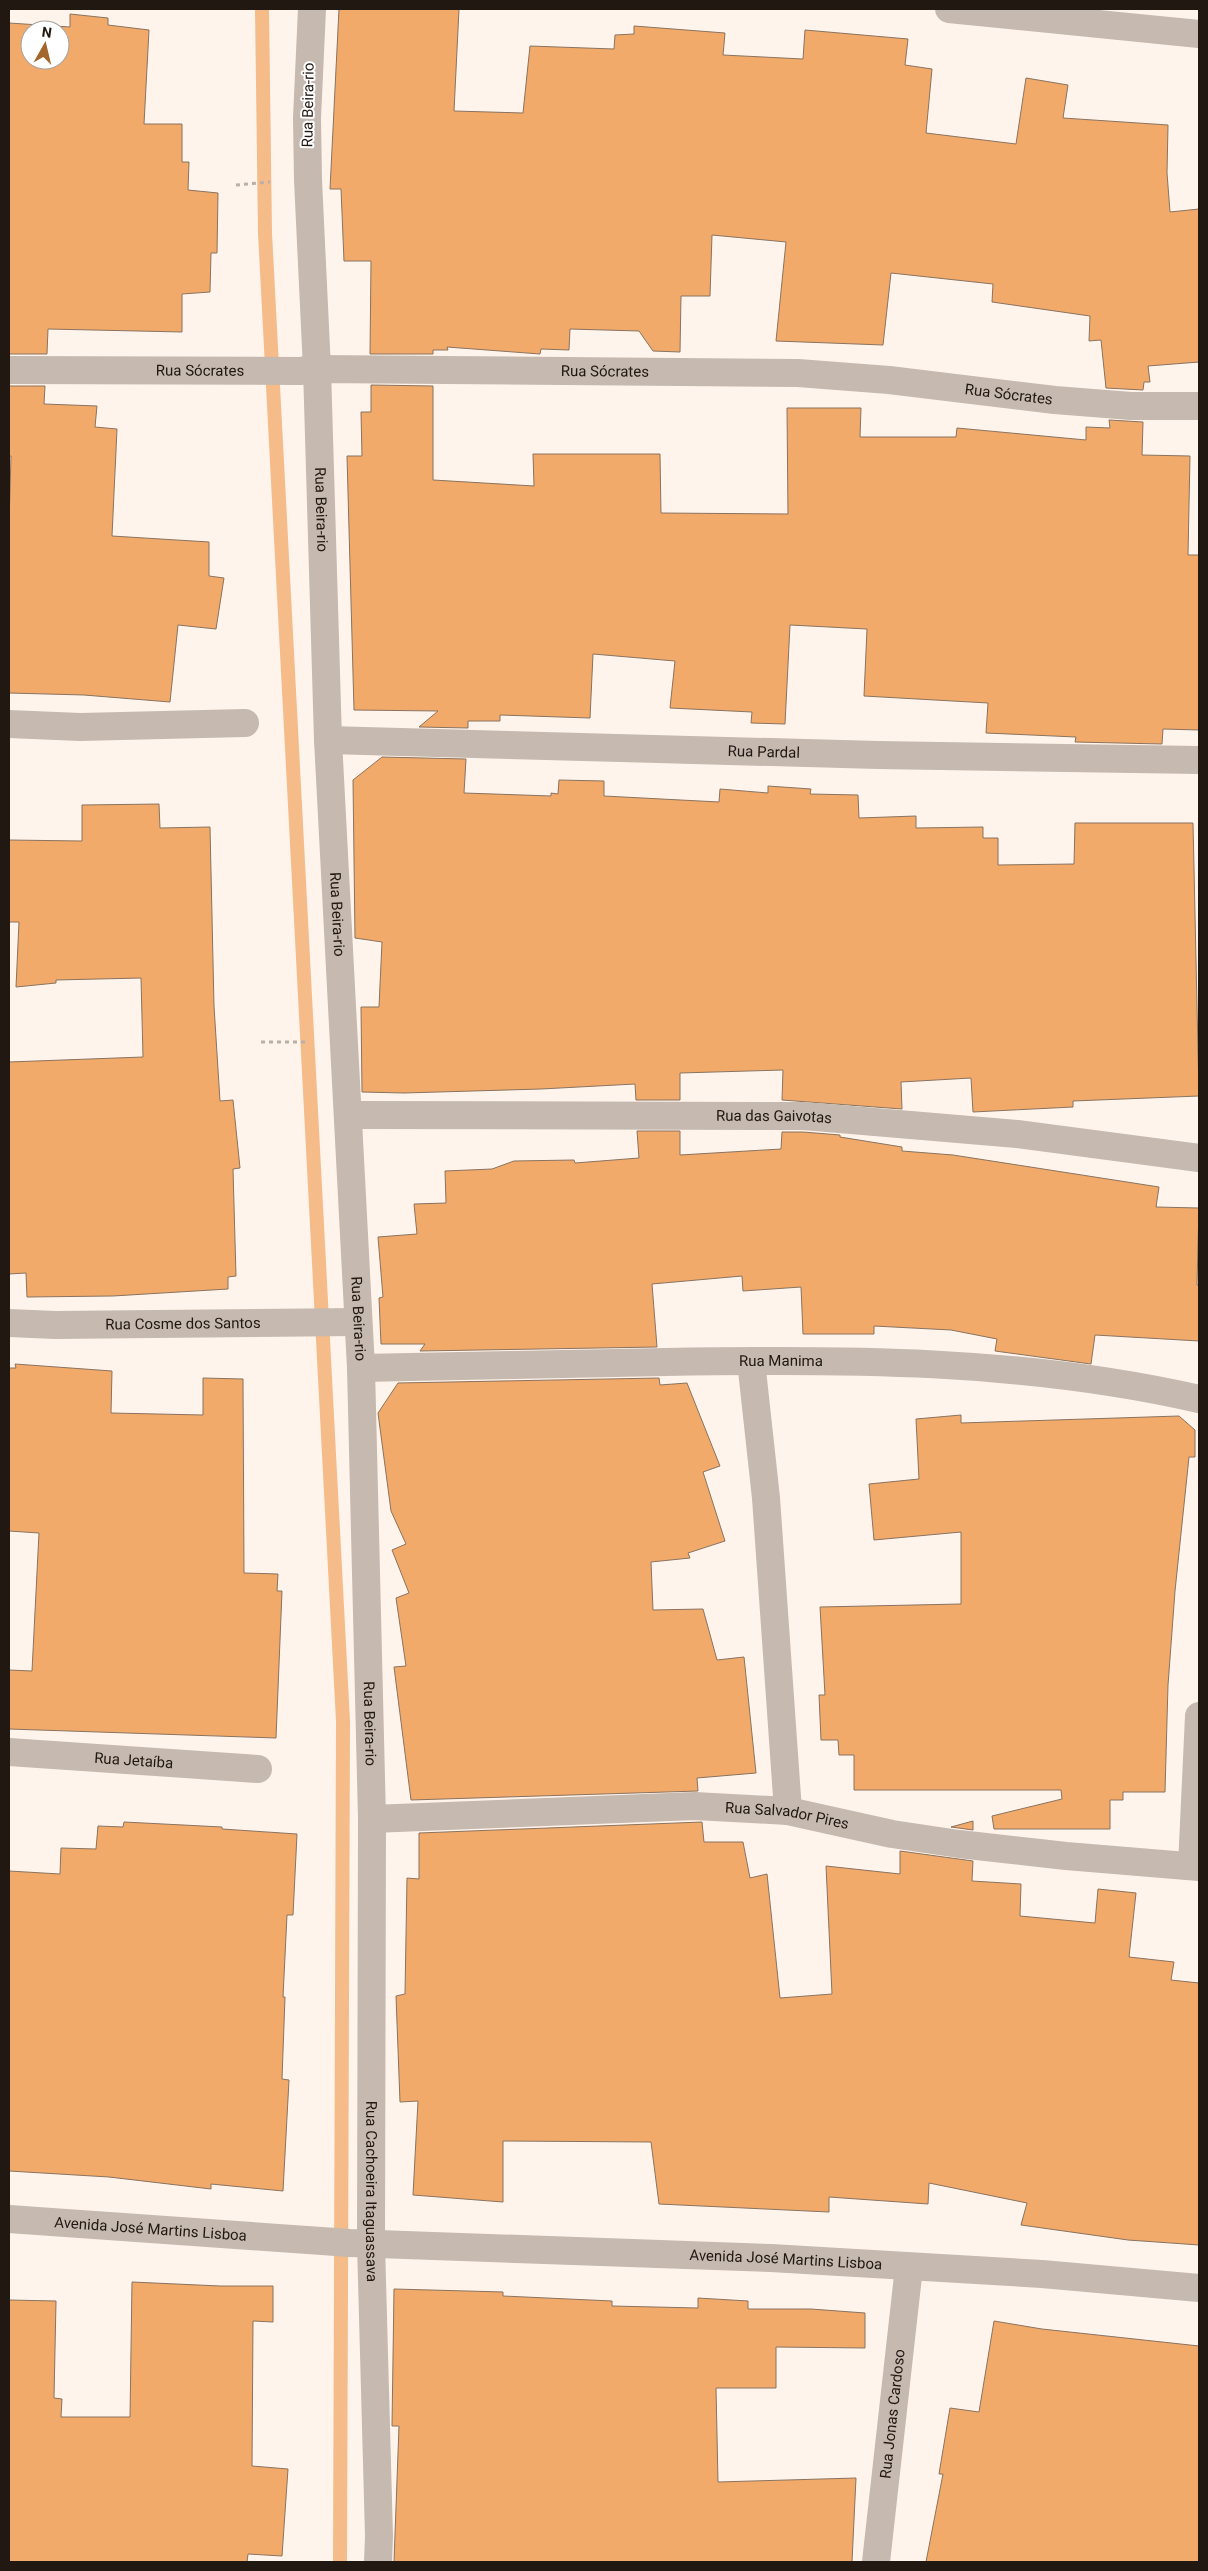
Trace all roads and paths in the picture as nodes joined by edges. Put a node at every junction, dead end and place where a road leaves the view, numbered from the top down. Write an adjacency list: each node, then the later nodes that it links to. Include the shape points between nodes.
1 (312, 9): 5 (street, Rua Beira-rio, via 307,118)
2 (949, 9): 3 (street)
3 (1199, 34)
4 (9, 370): 5 (street, Rua Sócrates)
5 (309, 370): 6 (street, Rua Sócrates, via 798,373 1112,405); 9 (street, Rua Beira-rio)
6 (1199, 406)
7 (9, 724): 8 (street, via 98,727)
8 (245, 724)
9 (328, 740): 10 (street, Rua Pardal); 13 (street, Rua Beira-rio)
10 (1199, 760)
11 (261, 1042): 12 (path)
12 (283, 1042)
13 (348, 1115): 14 (street, Rua das Gaivotas, via 804,1116 1017,1134); 15 (street, Rua Beira-rio)
14 (1199, 1158)
15 (347, 1322): 16 (street, Rua Cosme dos Santos); 18 (street, Rua Beira-rio)
16 (9, 1323)
17 (752, 1361): 18 (street, Rua Manima); 19 (street, Rua Manima, via 912,1362 972,1367 1052,1374); 23 (street, via 766,1498)
18 (361, 1368): 24 (street, Rua Beira-rio)
19 (1199, 1399)
20 (1199, 1716): 25 (street)
21 (9, 1752): 22 (street, Rua Jetaíba)
22 (258, 1769)
23 (788, 1811): 24 (street, Rua Salvador Pires, via 695,1806); 25 (street, Rua Salvador Pires, via 892,1834 959,1844)
24 (372, 1819): 27 (street, Rua Cachoeira Itaguassava)
25 (1196, 1866)
26 (9, 2219): 27 (street, Avenida José Martins Lisboa)
27 (360, 2243): 28 (street, Avenida José Martins Lisboa, via 626,2252); 30 (street, Rua Cachoeira Itaguassava)
28 (910, 2267): 29 (street, Avenida José Martins Lisboa, via 1042,2274); 31 (street, Rua Jonas Cardoso)
29 (1199, 2288)
30 (378, 2562)
31 (876, 2562)

